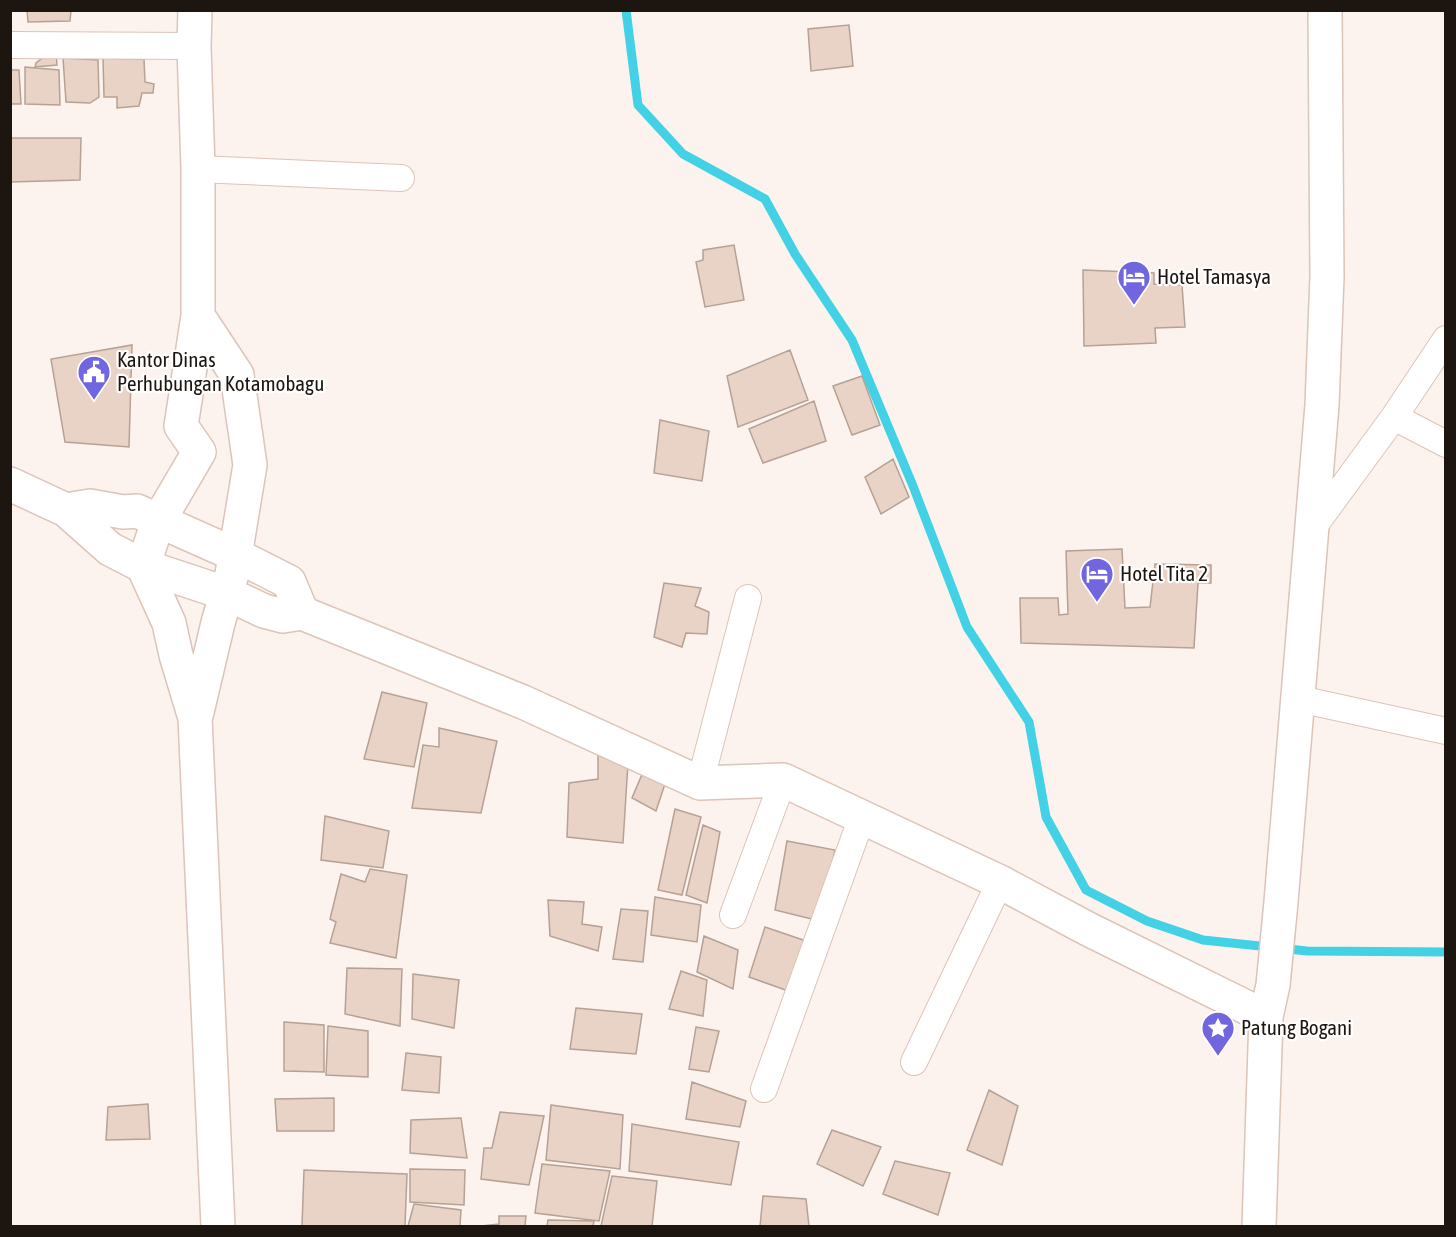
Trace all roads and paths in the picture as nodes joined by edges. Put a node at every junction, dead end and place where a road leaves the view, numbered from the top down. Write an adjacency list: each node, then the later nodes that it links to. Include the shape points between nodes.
1 (195, 10): 4 (main road)
2 (1325, 10): 14 (main road, via 1327,278)
3 (10, 45): 4 (street)
4 (194, 46): 5 (main road)
5 (198, 170): 6 (street); 7 (main road)
6 (401, 178)
7 (198, 316): 13 (main road, via 181,426 199,452); 15 (main road, via 237,375 250,465)
8 (1446, 339): 9 (street)
9 (1394, 417): 10 (street); 14 (street)
10 (1446, 444)
11 (10, 484): 12 (main road)
12 (66, 510): 13 (main road, via 90,506 137,511); 16 (main road, via 110,549)
13 (158, 522): 15 (main road); 16 (main road)
14 (1312, 529): 20 (main road)
15 (236, 555): 17 (main road); 19 (main road, via 289,582)
16 (143, 566): 17 (main road); 21 (main road, via 169,623)
17 (228, 594): 19 (main road, via 283,616); 21 (main road)
18 (748, 598): 24 (street)
19 (302, 612): 24 (main road, via 523,702)
20 (1299, 699): 22 (street); 28 (main road, via 1273,985)
21 (195, 718): 31 (main road)
22 (1446, 731)
23 (783, 780): 24 (main road); 25 (main road); 27 (street)
24 (700, 783)
25 (862, 817): 26 (main road); 30 (street)
26 (1000, 882): 28 (main road); 29 (street)
27 (734, 915)
28 (1266, 1017): 32 (main road)
29 (914, 1062)
30 (764, 1089)
31 (218, 1227)
32 (1259, 1227)

